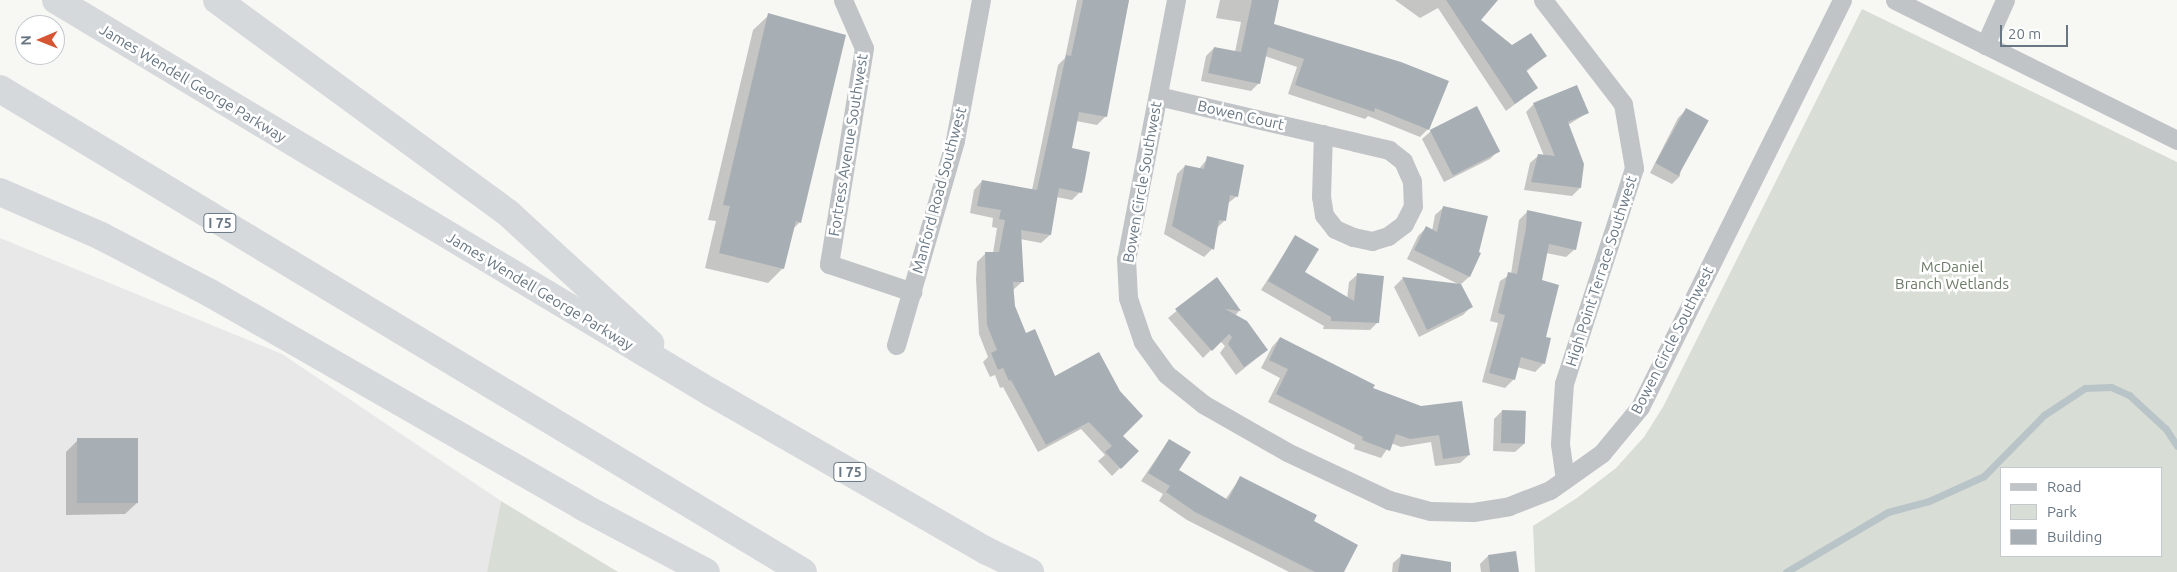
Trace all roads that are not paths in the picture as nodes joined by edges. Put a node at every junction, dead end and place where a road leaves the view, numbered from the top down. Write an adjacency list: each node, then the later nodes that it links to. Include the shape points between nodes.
1 (56, 0): 18 (highway, James Wendell George Parkway / I 75, via 491,263)
2 (216, 0): 18 (highway, via 508,213)
3 (843, 0): 16 (street, Fortress Avenue Southwest, via 864,48)
4 (981, 0): 17 (street, Manford Road Southwest, via 955,140)
5 (1176, 0): 12 (street, Bowen Circle Southwest)
6 (1542, 0): 20 (street, High Point Terrace Southwest, via 1623,104 1634,168 1564,384 1560,444)
7 (1842, 0): 20 (street, Bowen Circle Southwest, via 1640,407 1602,453)
8 (1895, 0): 10 (street)
9 (2005, 0): 10 (street)
10 (1985, 45): 14 (street)
11 (0, 89): 22 (highway, I 75)
12 (1158, 96): 13 (street, Bowen Court); 20 (street, Bowen Circle Southwest, via 1126,259 1128,298 1142,342 1166,374 1203,404 1287,452 1389,500 1430,511 1473,512 1509,506 1550,490)
13 (1324, 134): 13 (street, Bowen Court, via 1389,150 1403,161 1412,181 1413,206 1404,224 1388,236 1372,241 1335,229 1324,215 1321,197)
14 (2177, 140)
15 (0, 192): 21 (highway, via 101,236 210,294 583,507)
16 (829, 264): 17 (street, Manford Road Southwest)
17 (912, 292): 19 (street, Manford Road Southwest)
18 (634, 338): 23 (highway, James Wendell George Parkway / I 75, via 712,393 987,551)
19 (896, 345)
20 (1565, 479)
21 (706, 572)
22 (803, 572)
23 (1030, 572)

